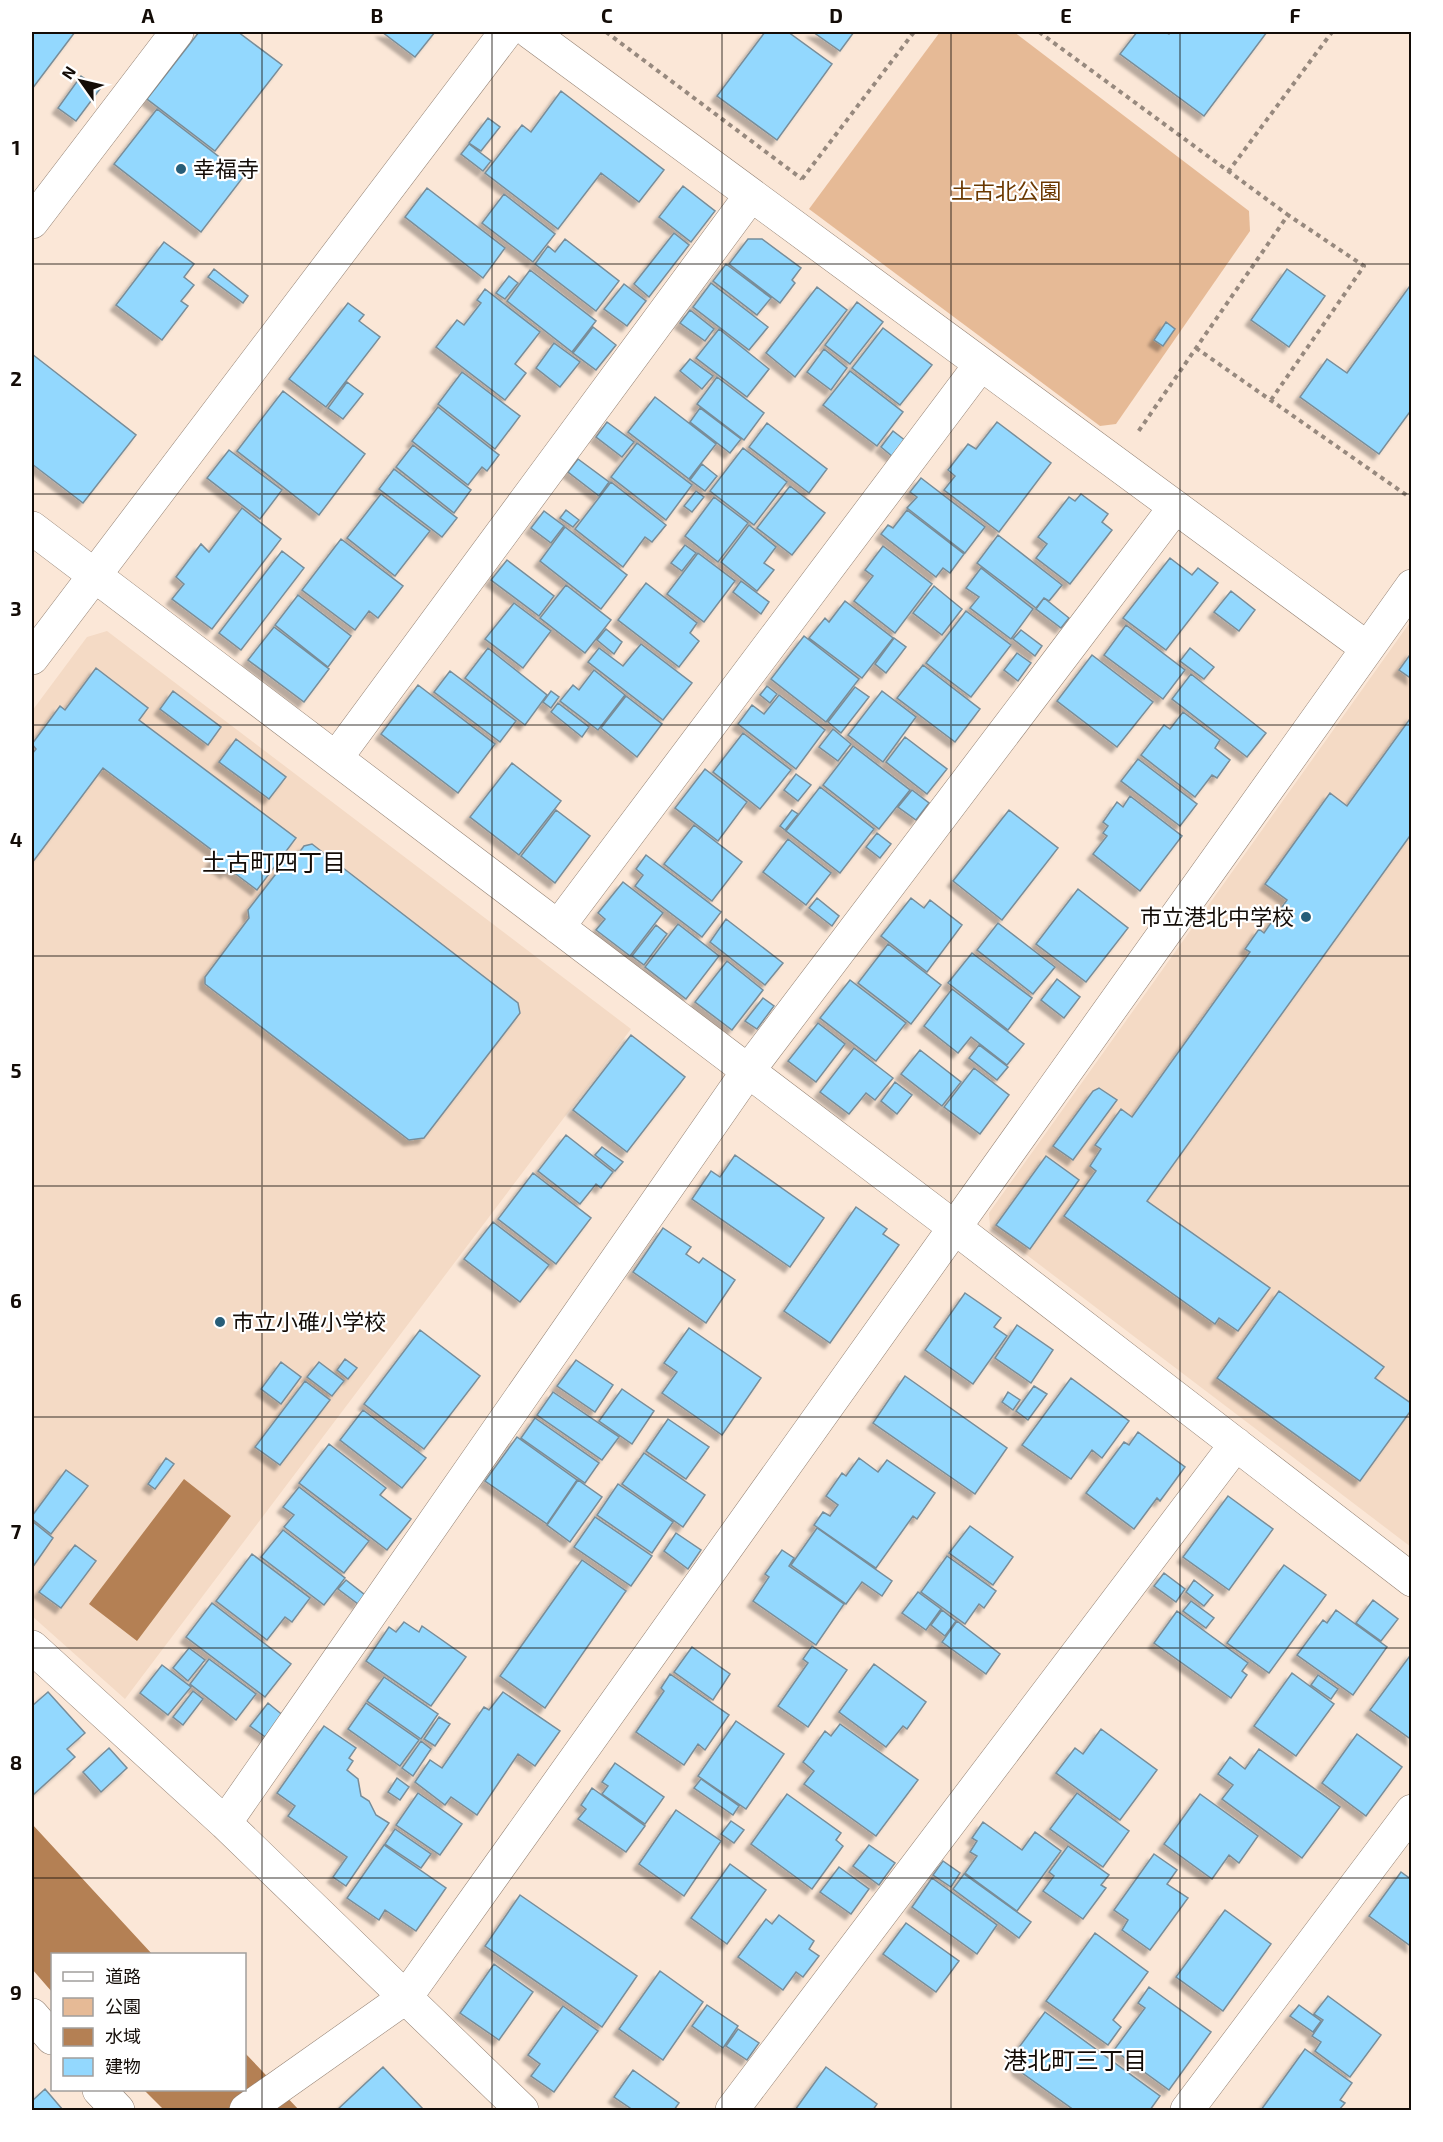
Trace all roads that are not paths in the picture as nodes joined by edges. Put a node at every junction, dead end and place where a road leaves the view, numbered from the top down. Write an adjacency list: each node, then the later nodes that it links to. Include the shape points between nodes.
1 (177, 32): 5 (street)
2 (506, 32): 9 (street)
3 (530, 32): 4 (street)
4 (764, 204): 6 (street); 13 (street)
5 (32, 222)
6 (981, 364): 7 (street); 14 (street)
7 (1175, 507): 11 (street); 15 (street)
8 (32, 528): 9 (street)
9 (94, 575): 12 (street); 13 (street)
10 (1412, 586): 11 (street)
11 (1367, 648): 16 (street)
12 (32, 657)
13 (336, 758): 14 (street)
14 (558, 927): 15 (street)
15 (748, 1071): 16 (street); 21 (street)
16 (954, 1227): 17 (street); 22 (street)
17 (1236, 1444): 18 (street); 29 (street)
18 (1412, 1580)
19 (32, 1647): 21 (street)
20 (1412, 1811): 30 (street)
21 (225, 1823): 22 (street)
22 (406, 1996): 27 (street); 28 (street)
23 (32, 2015): 24 (street)
24 (51, 2037)
25 (100, 2091): 26 (street)
26 (118, 2110)
27 (246, 2110)
28 (522, 2110)
29 (732, 2110)
30 (1187, 2110)

